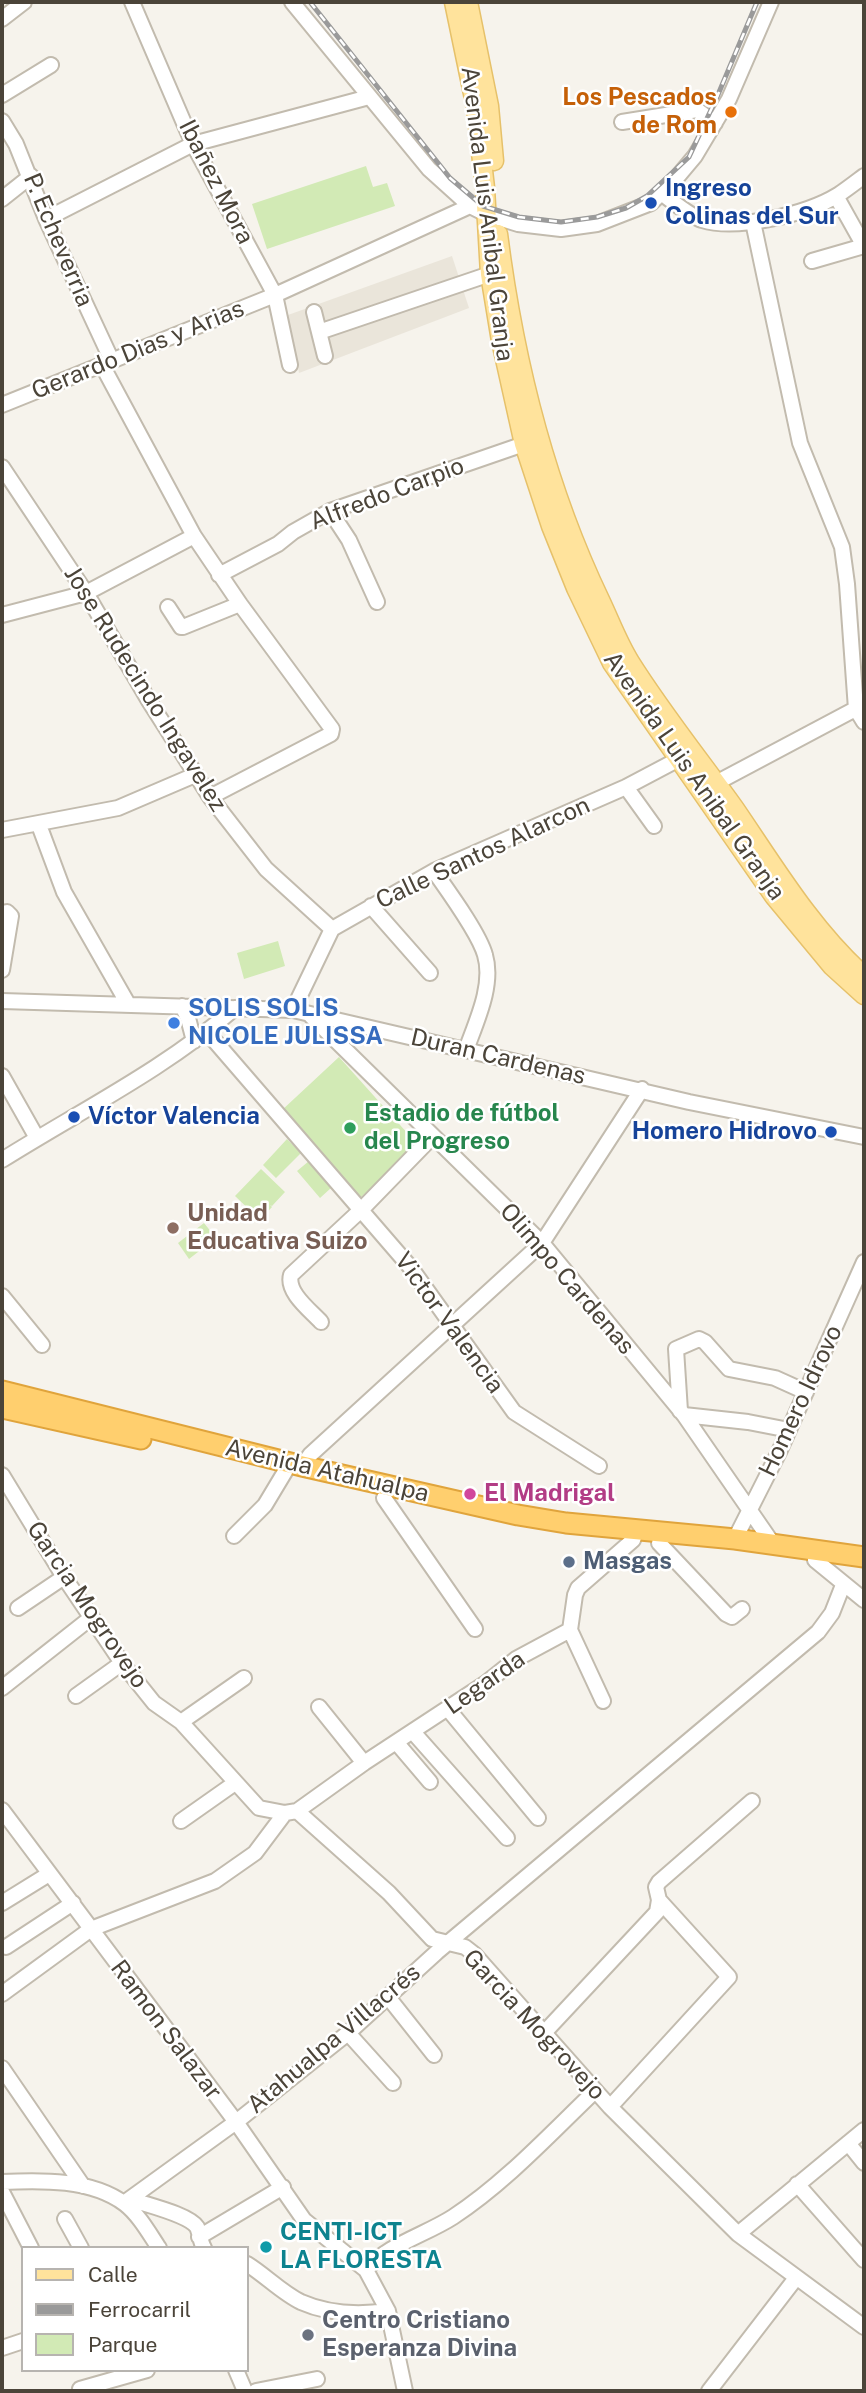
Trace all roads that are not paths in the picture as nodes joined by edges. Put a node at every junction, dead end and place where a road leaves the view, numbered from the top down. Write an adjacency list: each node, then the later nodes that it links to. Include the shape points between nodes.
1 (24, 2): 7 (street)
2 (132, 2): 14 (street, Ibañez Mora)
3 (292, 2): 10 (street)
4 (454, 2): 20 (main road, Avenida Luis Anibal Granja, via 476,108)
5 (468, 2): 20 (main road, Avenida Luis Anibal Granja, via 489,106)
6 (771, 2): 13 (street)
7 (2, 19)
8 (51, 65): 9 (street)
9 (2, 95)
10 (369, 97): 14 (street); 20 (street, via 429,169)
11 (2, 121): 15 (street, P. Echeverria)
12 (622, 121): 13 (street, via 697,110)
13 (715, 123): 17 (street, via 695,156)
14 (193, 144): 21 (street); 26 (street, Ibañez Mora)
15 (31, 176): 19 (street); 21 (street, P. Echeverria)
16 (864, 176): 18 (street)
17 (662, 193): 20 (street, via 651,203 597,224 561,229 518,224); 22 (street, via 699,219 723,225)
18 (836, 196): 22 (street); 23 (street)
19 (2, 199)
20 (484, 213): 25 (main road, Avenida Luis Anibal Granja); 26 (street, Gerardo Dias y Arias); 47 (main road, Avenida Luis Anibal Granja, via 540,443 564,519 629,660)
21 (46, 219): 30 (street, P. Echeverria)
22 (753, 222): 43 (street, via 800,443 842,547)
23 (864, 246): 24 (street)
24 (812, 261)
25 (490, 274): 28 (street); 33 (main road, Avenida Luis Anibal Granja)
26 (275, 295): 30 (street, Gerardo Dias y Arias); 31 (street, Ibañez Mora)
27 (314, 312): 28 (street)
28 (319, 332): 29 (street)
29 (325, 356)
30 (107, 363): 32 (street, Gerardo Dias y Arias); 36 (street, P. Echeverria)
31 (290, 365)
32 (2, 405)
33 (524, 444): 35 (street, Alfredo Carpio); 45 (main road, Avenida Luis Anibal Granja, via 551,526 612,663)
34 (2, 467): 38 (street, Jose Rudecindo Ingavelez)
35 (330, 511): 37 (street, Alfredo Carpio); 39 (street, via 349,540)
36 (194, 536): 37 (street, P. Echeverria); 38 (street)
37 (219, 575): 40 (street, P. Echeverria)
38 (86, 593): 42 (street); 46 (street, Jose Rudecindo Ingavelez)
39 (377, 602)
40 (240, 604): 41 (street, via 183,627); 49 (street, P. Echeverria, via 329,723 331,734)
41 (168, 607)
42 (2, 615)
43 (860, 706): 44 (street); 47 (street)
44 (864, 722)
45 (679, 759): 48 (street, Calle Santos Alarcon); 60 (main road, Avenida Luis Anibal Granja, via 774,895 832,966)
46 (195, 775): 49 (street, Jose Rudecindo Ingavelez); 50 (street, via 118,808)
47 (716, 783): 59 (main road, Avenida Luis Anibal Granja, via 789,888 843,958)
48 (626, 787): 51 (street); 53 (street, Calle Santos Alarcon)
49 (210, 797): 56 (street, Jose Rudecindo Ingavelez, via 267,869)
50 (38, 825): 52 (street); 62 (street, via 64,892)
51 (654, 826)
52 (2, 830)
53 (434, 871): 54 (street, Calle Santos Alarcon); 69 (street, via 486,957 486,986)
54 (371, 906): 56 (street, Calle Santos Alarcon); 58 (street)
55 (2, 914): 57 (street, via 11,916)
56 (332, 929): 65 (street)
57 (2, 970)
58 (430, 973)
59 (864, 976)
60 (864, 995)
61 (2, 1002): 62 (street, Duran Cardenas)
62 (128, 1004): 63 (street, Duran Cardenas)
63 (182, 1006): 64 (street, Duran Cardenas); 68 (street)
64 (235, 1008): 65 (street, Duran Cardenas); 67 (street)
65 (293, 1010): 66 (street, Duran Cardenas)
66 (310, 1014): 69 (street, Duran Cardenas); 72 (street, Olimpo Cardenas)
67 (207, 1032): 68 (street); 76 (street, Victor Valencia)
68 (194, 1041): 74 (street)
69 (466, 1050): 71 (street, Duran Cardenas)
70 (2, 1076): 74 (street)
71 (642, 1089): 73 (street, Duran Cardenas); 77 (street)
72 (432, 1137): 76 (street); 77 (street, Olimpo Cardenas)
73 (864, 1137)
74 (37, 1138): 75 (street)
75 (2, 1160)
76 (362, 1209): 80 (street, via 291,1275 292,1289); 81 (street, Victor Valencia)
77 (542, 1243): 81 (street); 86 (street, Olimpo Cardenas)
78 (864, 1262): 84 (street, Homero Idrovo)
79 (2, 1296): 82 (street)
80 (321, 1322)
81 (452, 1325): 88 (street, Victor Valencia, via 514,1412); 89 (street)
82 (42, 1345)
83 (2, 1391): 89 (highway, Avenida Atahualpa)
84 (806, 1392): 86 (street, via 775,1378 729,1369 699,1339 676,1349); 87 (street, Homero Idrovo)
85 (2, 1408): 89 (highway, Avenida Atahualpa)
86 (682, 1413): 87 (street); 92 (street, Olimpo Cardenas)
87 (789, 1430): 92 (street, Homero Idrovo)
88 (599, 1466)
89 (294, 1468): 91 (highway, Avenida Atahualpa); 93 (highway, Avenida Atahualpa, via 518,1516); 94 (street)
90 (2, 1475): 101 (street, Garcia Mogrovejo)
91 (384, 1498): 93 (highway, Avenida Atahualpa, via 530,1525); 107 (street)
92 (750, 1510): 95 (street, Homero Idrovo); 97 (street, Olimpo Cardenas)
93 (635, 1535): 95 (highway, Avenida Atahualpa); 96 (highway, Avenida Atahualpa); 108 (street, via 578,1588)
94 (234, 1536)
95 (735, 1539): 97 (highway, Avenida Atahualpa)
96 (659, 1543): 99 (highway, Avenida Atahualpa); 105 (street, via 726,1614 732,1617)
97 (773, 1544): 98 (highway, Avenida Atahualpa)
98 (864, 1556)
99 (815, 1560): 100 (highway, Avenida Atahualpa); 102 (street)
100 (864, 1566)
101 (64, 1577): 104 (street); 106 (street, Garcia Mogrovejo)
102 (843, 1584): 103 (street); 133 (street, Atahualpa Villacrés, via 832,1613 818,1632)
103 (864, 1600)
104 (18, 1608)
105 (742, 1609)
106 (92, 1618): 109 (street, Garcia Mogrovejo); 111 (street)
107 (475, 1629)
108 (570, 1630): 113 (street); 115 (street, Legarda, via 522,1655)
109 (122, 1663): 112 (street); 116 (street, Garcia Mogrovejo, via 154,1703)
110 (244, 1678): 116 (street)
111 (2, 1688)
112 (76, 1696)
113 (603, 1701)
114 (319, 1707): 119 (street)
115 (448, 1709): 117 (street, Legarda); 125 (street)
116 (181, 1722): 121 (street, Garcia Mogrovejo)
117 (413, 1732): 118 (street, Legarda); 127 (street)
118 (396, 1742): 119 (street, Legarda); 120 (street)
119 (364, 1763): 124 (street, Legarda)
120 (430, 1782)
121 (235, 1783): 124 (street, Garcia Mogrovejo, via 259,1808); 126 (street)
122 (752, 1801): 129 (street, via 659,1882)
123 (2, 1810): 128 (street, Ramon Salazar)
124 (291, 1812): 132 (street, Legarda, via 255,1853 215,1881); 133 (street, Garcia Mogrovejo, via 389,1893 432,1938)
125 (538, 1818)
126 (180, 1821)
127 (507, 1838)
128 (49, 1874): 130 (street); 131 (street, Ramon Salazar)
129 (659, 1900): 138 (street, via 656,1912); 144 (street, via 729,1977)
130 (2, 1903)
131 (73, 1903): 132 (street, Ramon Salazar); 134 (street)
132 (91, 1929): 135 (street, Legarda); 145 (street, Ramon Salazar)
133 (449, 1944): 136 (street, Atahualpa Villacrés); 138 (street, Garcia Mogrovejo, via 474,1954)
134 (6, 1947)
135 (2, 1994)
136 (388, 1997): 137 (street, Atahualpa Villacrés); 139 (street)
137 (348, 2033): 141 (street); 145 (street, Atahualpa Villacrés)
138 (543, 2034): 143 (street, Garcia Mogrovejo)
139 (434, 2056)
140 (2, 2068): 142 (street)
141 (393, 2083)
142 (8, 2088): 148 (street)
143 (595, 2091): 144 (street, Garcia Mogrovejo); 165 (street, via 508,2173 453,2217 375,2259)
144 (610, 2107): 158 (street, Garcia Mogrovejo)
145 (236, 2123): 154 (street, Ramon Salazar); 156 (street, Atahualpa Villacrés)
146 (864, 2130): 147 (street)
147 (848, 2143): 149 (street); 152 (street)
148 (64, 2159): 151 (street); 153 (street)
149 (864, 2163)
150 (2, 2182): 151 (street)
151 (60, 2184): 153 (street)
152 (797, 2184): 158 (street); 163 (street)
153 (83, 2186): 156 (street)
154 (283, 2187): 159 (street); 165 (street, Ramon Salazar, via 304,2220)
155 (2, 2192): 160 (street)
156 (127, 2201): 159 (street, via 194,2224); 162 (street)
157 (65, 2219): 161 (street)
158 (738, 2234): 166 (street, Garcia Mogrovejo)
159 (202, 2243)
160 (31, 2246)
161 (80, 2246)
162 (158, 2246)
163 (864, 2260)
164 (248, 2265): 167 (street, via 300,2301 328,2311)
165 (366, 2270): 167 (street, Ramon Salazar)
166 (796, 2278): 168 (street, Garcia Mogrovejo); 178 (street)
167 (388, 2311): 177 (street, Ramon Salazar)
168 (864, 2327)
169 (21, 2342): 170 (street)
170 (2, 2348)
171 (140, 2372): 174 (street)
172 (237, 2372): 175 (street)
173 (317, 2379): 176 (street)
174 (80, 2389)
175 (245, 2391)
176 (256, 2391)
177 (405, 2391)
178 (709, 2391)

